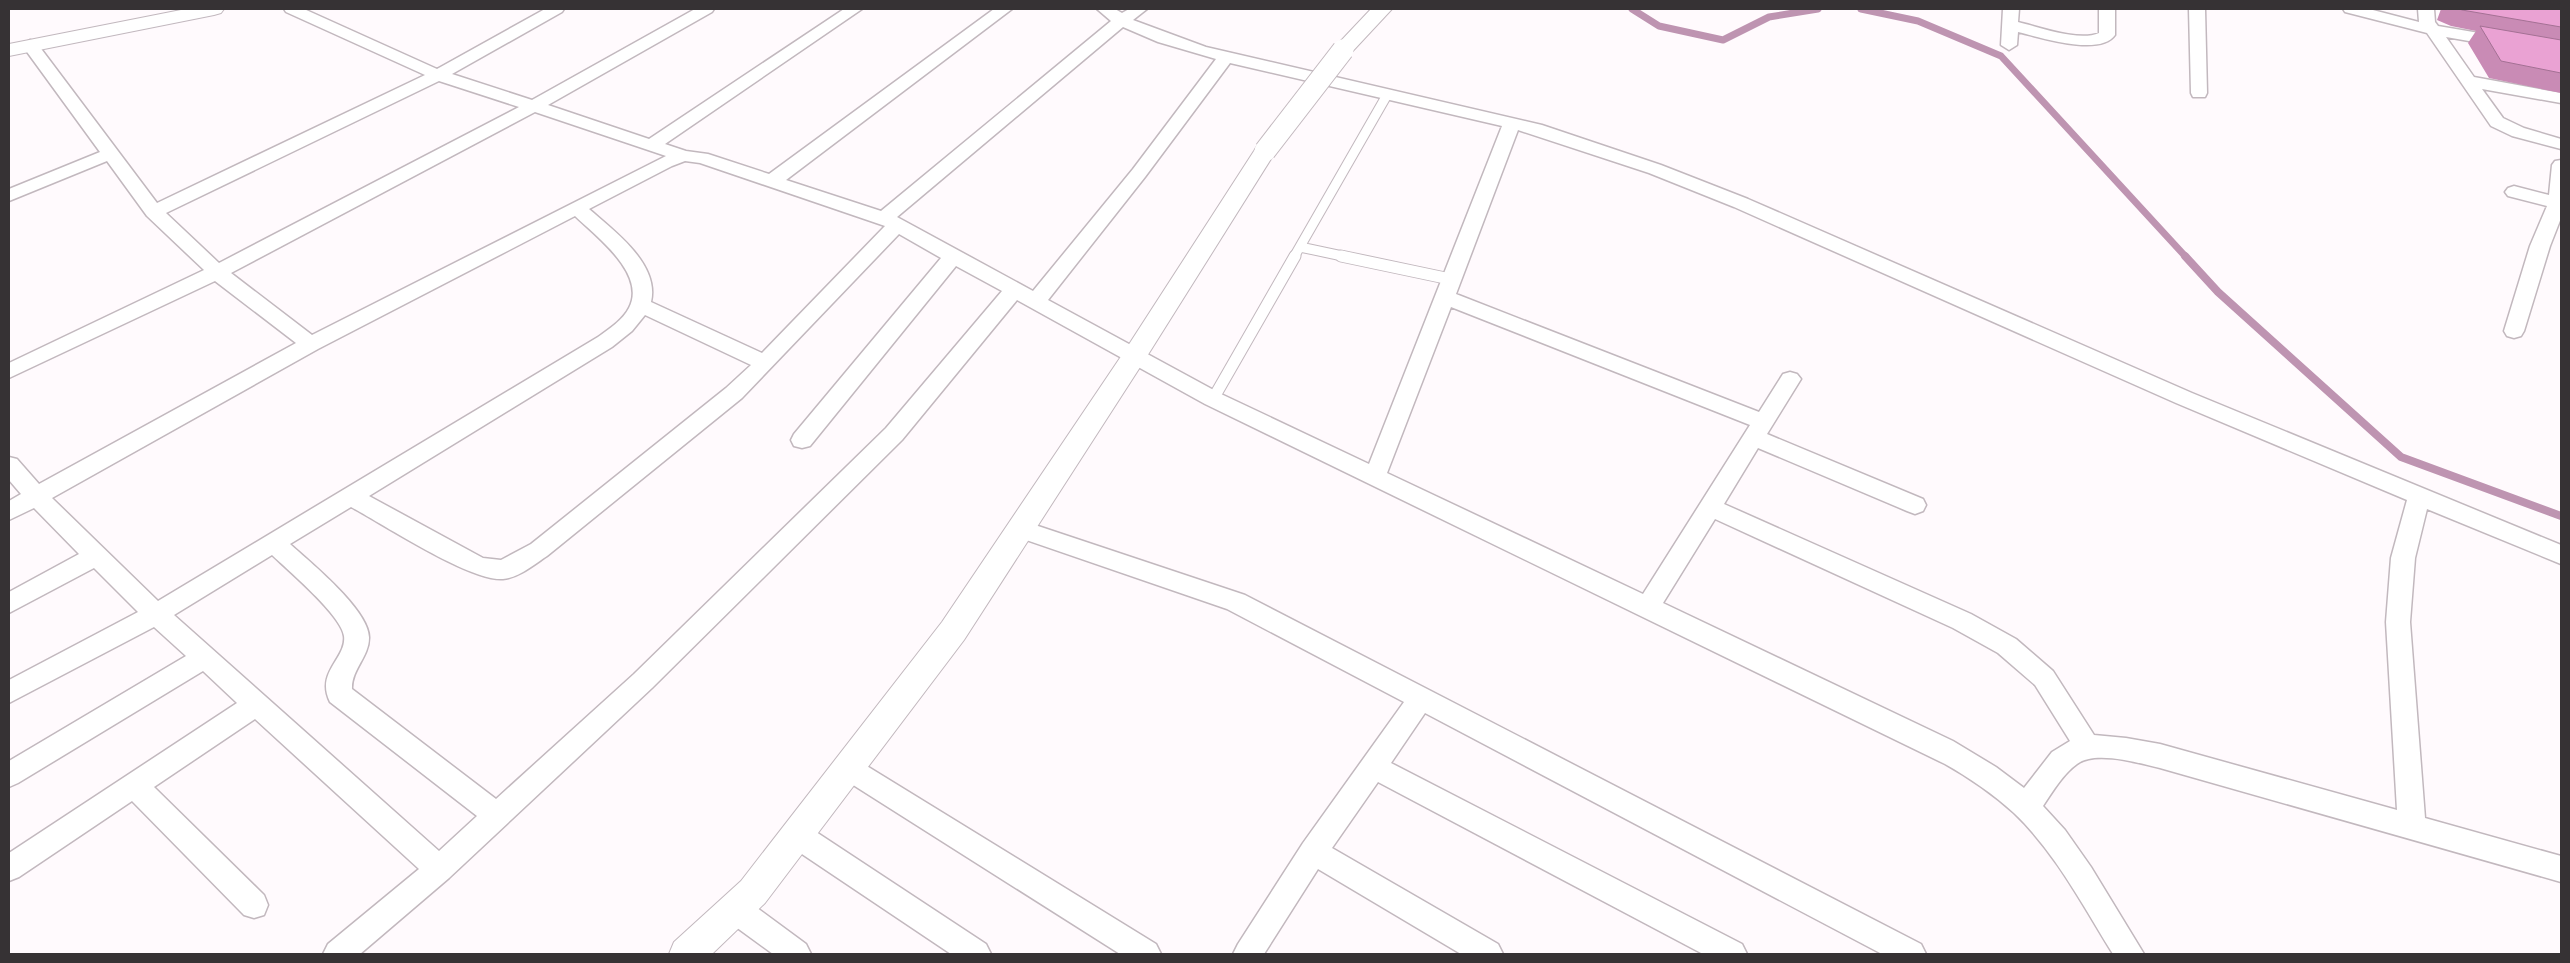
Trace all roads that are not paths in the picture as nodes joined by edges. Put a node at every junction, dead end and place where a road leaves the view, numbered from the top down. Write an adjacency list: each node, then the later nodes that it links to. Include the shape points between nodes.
1 (214, 9): 18 (street)
2 (292, 9): 23 (street)
3 (556, 9): 23 (street)
4 (706, 9): 28 (street)
5 (854, 9): 31 (street)
6 (1004, 9): 35 (street)
7 (1105, 9): 15 (street)
8 (1140, 9): 15 (street)
9 (1382, 9): 51 (street, bridge, via 1343,50 1265,151)
10 (2011, 9): 16 (street)
11 (2107, 9): 16 (street, via 2107,35 2102,40 2081,40)
12 (2198, 9): 25 (street)
13 (2351, 9): 17 (street)
14 (2426, 9): 17 (street, via 2425,16)
15 (1122, 20): 22 (street, via 1155,35); 41 (street)
16 (2010, 25): 19 (street)
17 (2433, 30): 21 (street); 24 (street)
18 (30, 45): 20 (street); 32 (street)
19 (2008, 45)
20 (9, 50)
21 (2561, 52)
22 (1226, 57): 26 (street); 47 (street, via 1139,173)
23 (438, 75): 28 (street); 40 (street)
24 (2467, 81): 27 (street); 30 (street, via 2497,122 2518,132)
25 (2199, 92)
26 (1387, 95): 29 (street); 42 (lane)
27 (2561, 98)
28 (534, 106): 31 (street); 44 (street)
29 (1512, 124): 45 (street); 61 (street, via 1655,169 1741,203 2184,398)
30 (2561, 144)
31 (651, 145): 33 (street)
32 (110, 154): 37 (street); 40 (street)
33 (684, 156): 35 (street, via 702,158); 39 (street)
34 (2561, 165): 38 (street)
35 (772, 181): 41 (street)
36 (2514, 192): 38 (street)
37 (9, 195)
38 (2560, 204): 49 (street, via 2540,246)
39 (577, 208): 48 (street, via 634,264 644,288); 50 (street)
40 (154, 212): 44 (street)
41 (891, 221): 43 (street); 52 (street)
42 (1300, 247): 45 (lane); 55 (lane)
43 (953, 256): 46 (street); 57 (street)
44 (217, 272): 50 (street); 53 (street)
45 (1447, 288): 56 (street, via 1652,377); 59 (street)
46 (1014, 290): 47 (street); 83 (street, via 894,434 643,681)
47 (1036, 301): 51 (street)
48 (640, 305): 52 (street); 60 (street, via 626,325 605,342)
49 (2514, 331)
50 (312, 344): 62 (street)
51 (1135, 355): 55 (street); 66 (street)
52 (765, 363): 60 (street, via 570,525 504,570 479,567)
53 (9, 371)
54 (1790, 379): 56 (street)
55 (1213, 399): 59 (street)
56 (1758, 430): 63 (street); 64 (street)
57 (802, 440)
58 (9, 465): 62 (street)
59 (1375, 476): 71 (street)
60 (351, 496): 67 (street)
61 (2418, 496): 68 (street); 84 (street, via 2403,558 2398,622)
62 (37, 497): 65 (street); 69 (street)
63 (1915, 505)
64 (1709, 508): 71 (street); 77 (street, via 1962,621 2007,646 2044,678)
65 (9, 511)
66 (1020, 529): 75 (street, via 1236,602); 79 (street, via 953,631)
67 (274, 543): 72 (street); 83 (street, via 341,607 355,628 357,639 338,681 339,694)
68 (2561, 555)
69 (96, 556): 70 (street); 72 (street)
70 (9, 603)
71 (1648, 607): 82 (street, via 1944,749 1992,778)
72 (156, 614): 73 (street); 74 (street)
73 (204, 658): 76 (street); 80 (street)
74 (9, 692)
75 (1421, 699): 78 (street); 100 (street)
76 (256, 704): 81 (street); 88 (street)
77 (2088, 748): 82 (street, via 2069,754); 84 (street, via 2118,747 2160,756)
78 (1372, 766): 86 (street); 99 (street)
79 (848, 768): 85 (street); 96 (street)
80 (9, 775)
81 (134, 785): 87 (street); 90 (street)
82 (2026, 807): 101 (street, via 2064,852)
83 (497, 816): 88 (street)
84 (2412, 827): 89 (street)
85 (797, 835): 91 (street, via 753,892); 95 (street)
86 (1313, 852): 97 (street); 98 (street)
87 (9, 868)
88 (439, 869): 92 (street)
89 (2561, 869)
90 (254, 905)
91 (735, 909): 93 (street); 94 (street)
92 (338, 954)
93 (688, 954)
94 (796, 954)
95 (976, 954)
96 (1146, 954)
97 (1248, 954)
98 (1488, 954)
99 (1732, 954)
100 (1911, 954)
101 (2129, 954)

